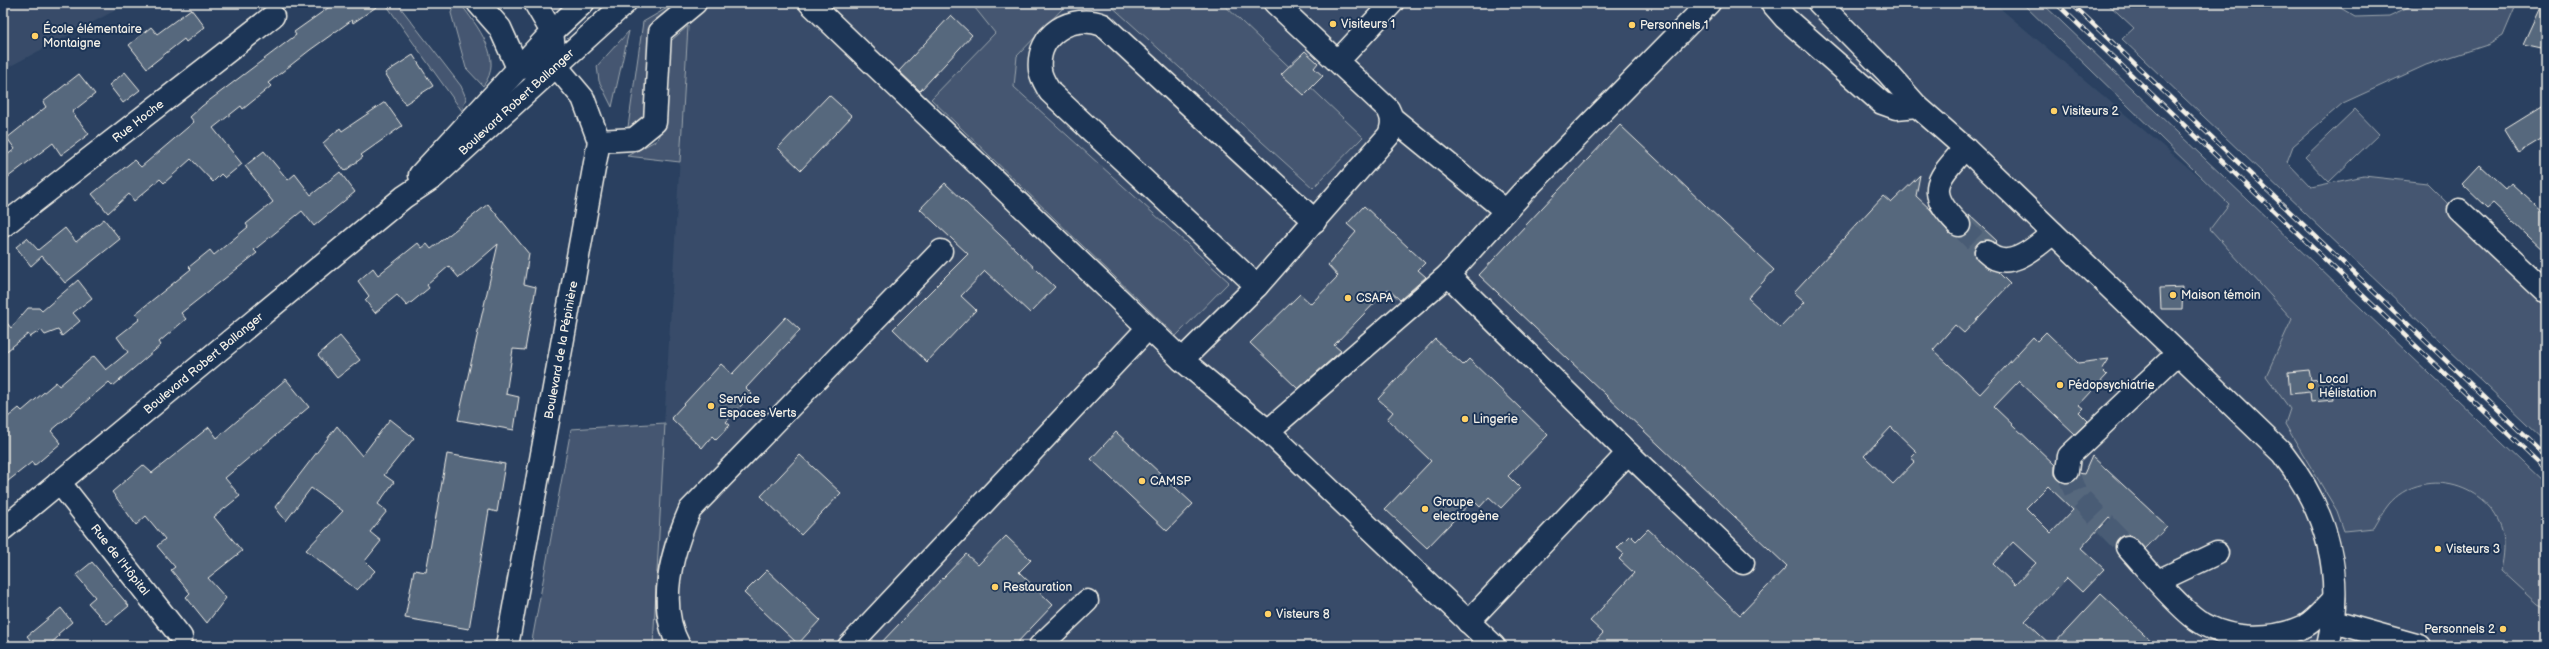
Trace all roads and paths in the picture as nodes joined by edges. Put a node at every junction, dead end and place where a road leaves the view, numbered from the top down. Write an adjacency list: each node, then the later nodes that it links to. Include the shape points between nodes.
1 (478, 3): 16 (street, via 500,28)
2 (535, 3): 13 (street)
3 (583, 3): 13 (street, Boulevard Robert Ballanger)
4 (625, 3): 15 (street, Boulevard Robert Ballanger)
5 (695, 3): 19 (street, via 660,32 655,122 634,139)
6 (810, 3): 33 (street)
7 (1275, 3): 14 (street)
8 (1392, 3): 14 (street)
9 (1709, 3): 23 (street)
10 (1772, 3): 17 (street, via 1785,18 1882,103 1896,108)
11 (1819, 3): 17 (street)
12 (273, 16): 26 (street, Rue Hoche)
13 (552, 32): 15 (street); 16 (street, Boulevard Robert Ballanger)
14 (1338, 61): 18 (street, via 1388,109)
15 (556, 66): 16 (street); 19 (street, Boulevard de la Pépinière, via 584,98); 21 (street, Boulevard Robert Ballanger, via 434,177)
16 (518, 68): 21 (street, Boulevard Robert Ballanger, via 425,167)
17 (1917, 106): 20 (street)
18 (1392, 118): 23 (street); 24 (street, via 1393,126 1389,135)
19 (599, 141): 50 (street, Boulevard de la Pépinière)
20 (1965, 148): 25 (street, via 1940,176 1937,188 1939,200); 27 (street)
21 (404, 197): 39 (street, Boulevard Robert Ballanger)
22 (2459, 210): 32 (street)
23 (1506, 211): 30 (street)
24 (1314, 221): 31 (street); 31 (street, via 1103,25 1090,20 1075,21 1066,24 1054,34 1044,46 1040,70 1050,92)
25 (1959, 225)
26 (3, 226)
27 (2053, 233): 29 (street, via 2024,256 2012,259 1991,257); 34 (street)
28 (941, 251): 51 (street, via 690,510 677,539 670,572 668,605 672,634)
29 (1986, 252)
30 (1448, 274): 36 (street); 37 (street)
31 (1257, 286): 35 (street)
32 (2546, 292)
33 (1148, 328): 35 (street); 52 (street)
34 (2177, 354): 38 (street, via 2069,456); 45 (street, via 2282,453 2299,475 2314,500 2328,537)
35 (1182, 360): 36 (street)
36 (1268, 431): 47 (street)
37 (1628, 453): 43 (street); 47 (street)
38 (2067, 471)
39 (59, 482): 40 (street, Boulevard Robert Ballanger); 49 (street, Rue de l'Hôpital)
40 (3, 529)
41 (2126, 547): 44 (street)
42 (2217, 553): 44 (street)
43 (1743, 563)
44 (2158, 581): 45 (street, via 2191,616 2208,627 2250,637 2287,633 2306,625)
45 (2334, 599): 48 (street)
46 (1087, 602): 53 (street)
47 (1468, 622): 54 (street)
48 (2334, 622): 55 (street); 56 (street)
49 (181, 637)
50 (507, 646)
51 (679, 646)
52 (849, 646)
53 (1040, 646)
54 (1494, 646)
55 (2328, 646)
56 (2420, 646)

